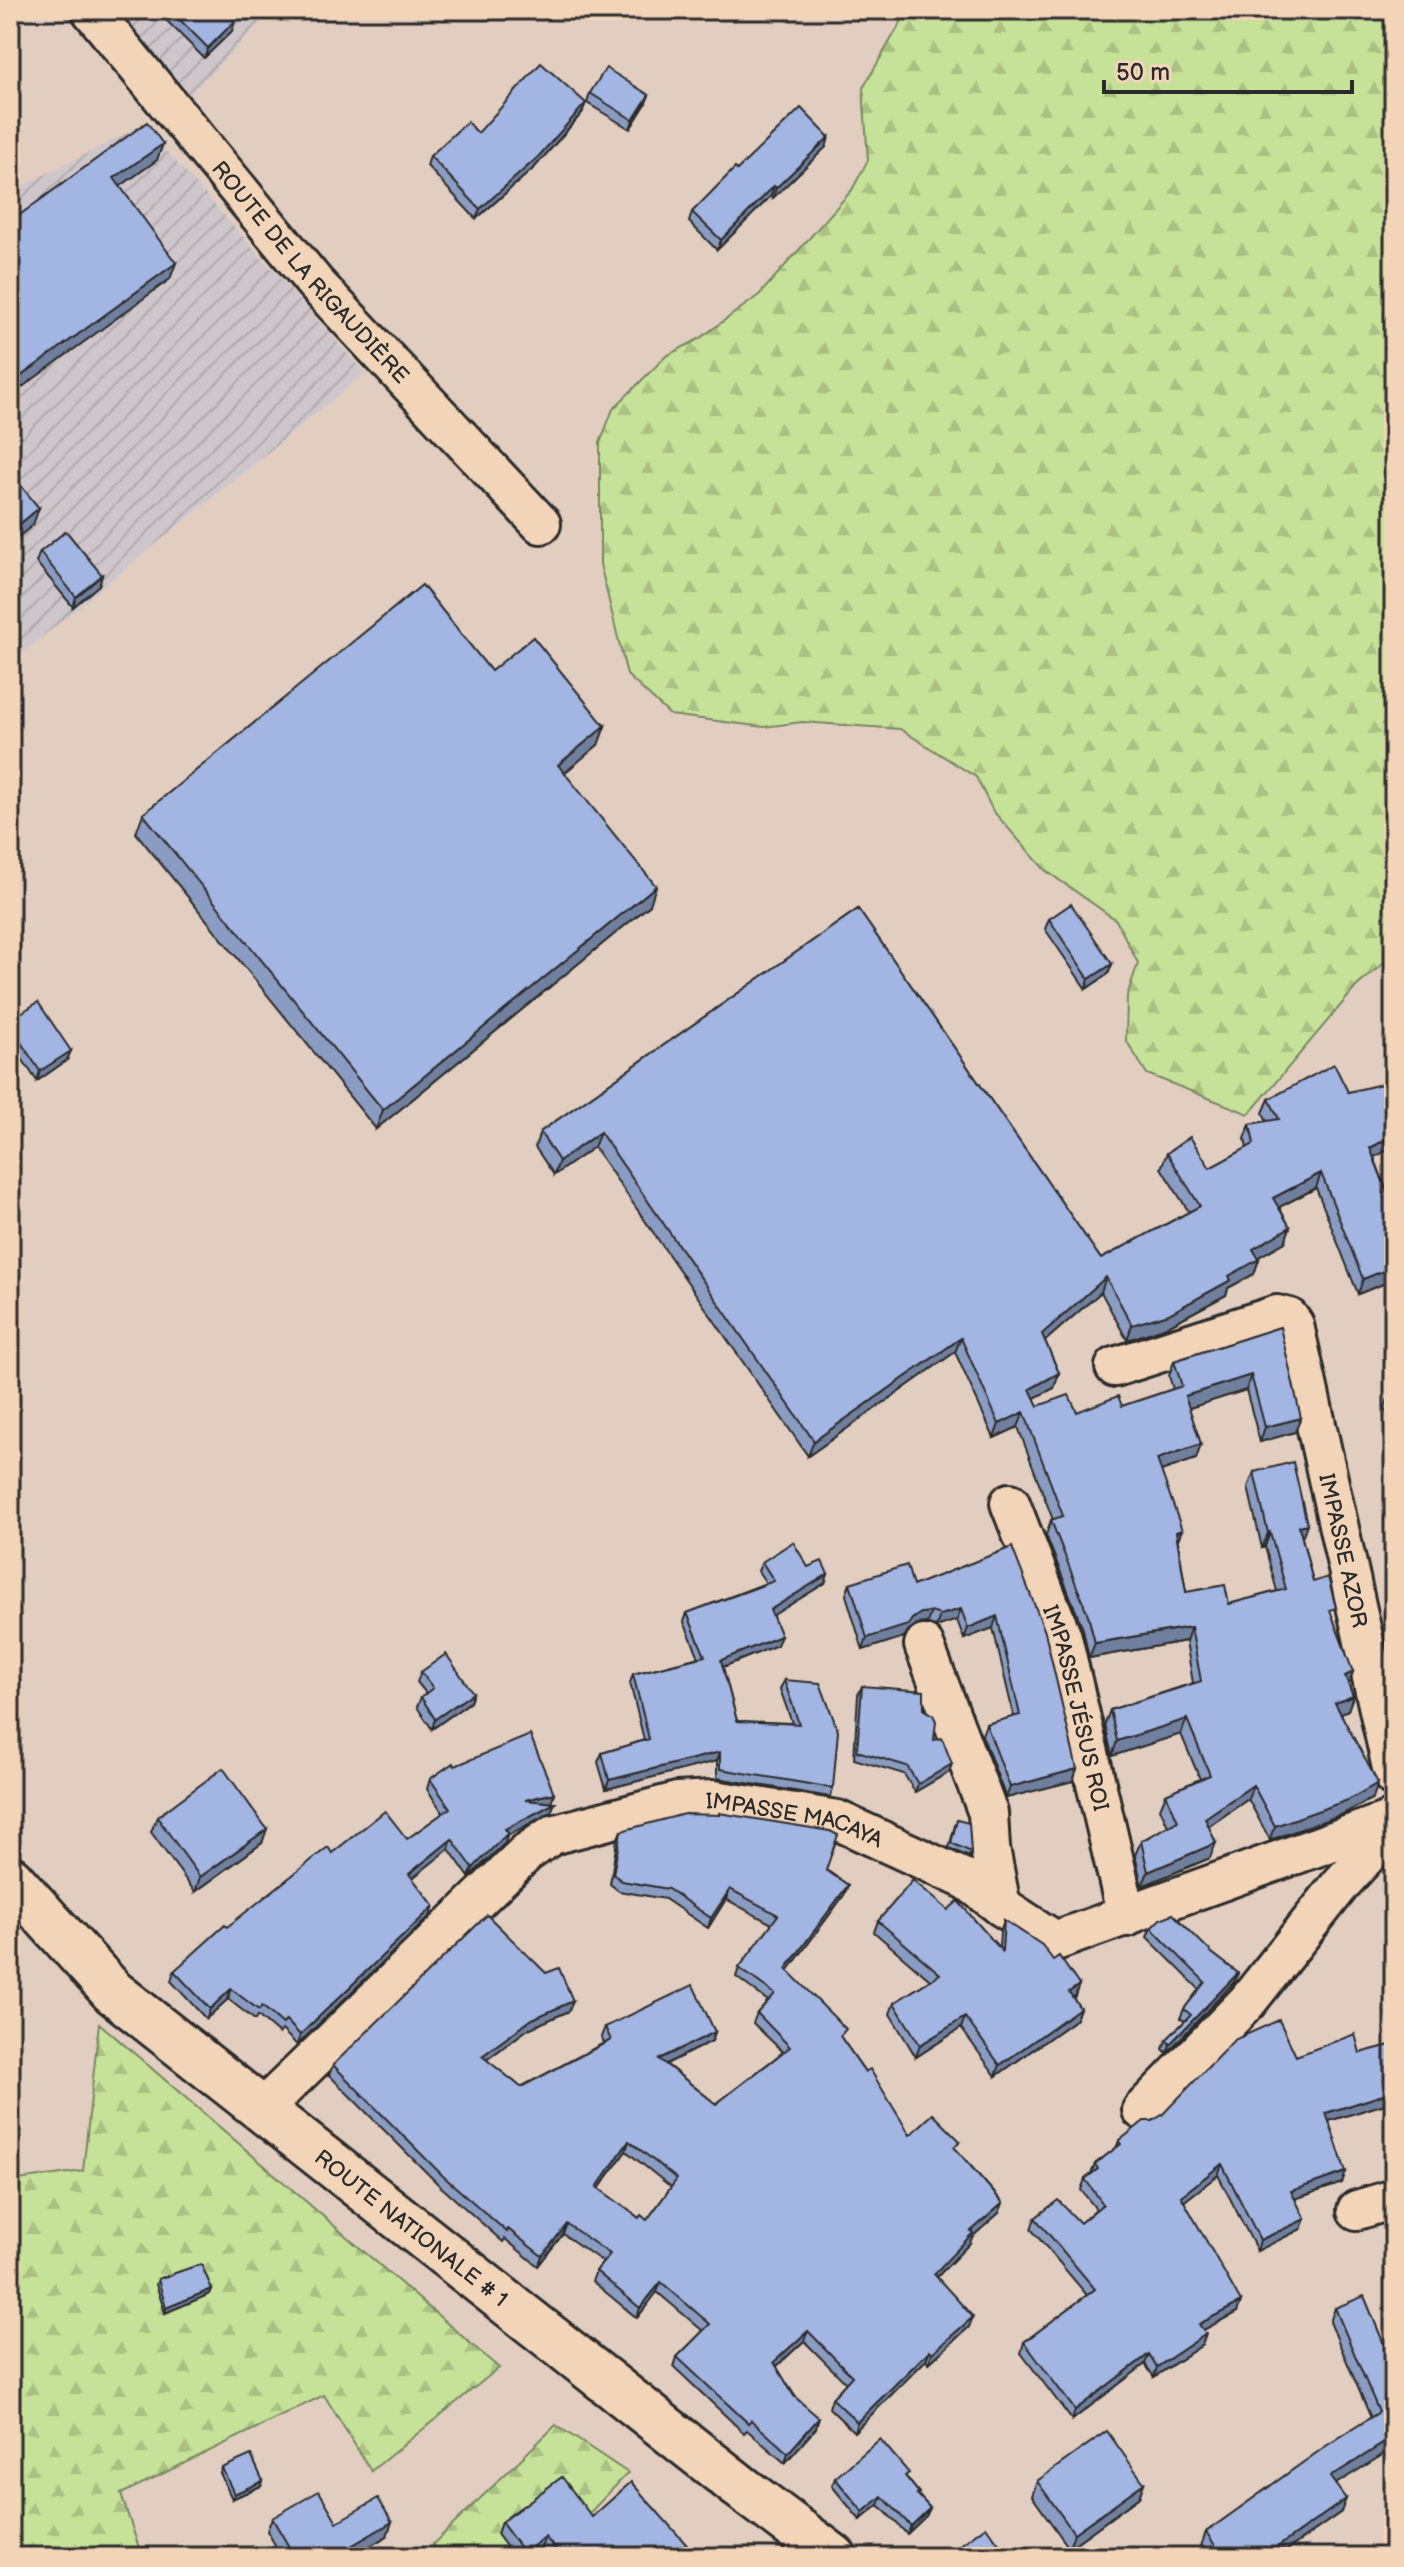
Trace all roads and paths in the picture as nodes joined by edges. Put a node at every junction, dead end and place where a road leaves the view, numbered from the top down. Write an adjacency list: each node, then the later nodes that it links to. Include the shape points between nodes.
1 (91, 10): 2 (street, ROUTE DE LA RIGAUDIÈRE, via 315,283)
2 (541, 524)
3 (1115, 1367): 6 (street, IMPASSE AZOR, via 1277,1315 1294,1325)
4 (1010, 1503): 11 (street, IMPASSE JÉSUS ROI, via 1062,1637)
5 (924, 1645): 10 (street, via 988,1813)
6 (1394, 1777)
7 (1394, 1819): 11 (street, IMPASSE MACAYA)
8 (1394, 1826): 13 (street, via 1247,2002)
9 (10, 1878): 12 (main road, ROUTE NATIONALE # 1, via 113,1992)
10 (1001, 1906): 11 (street, IMPASSE MACAYA, via 1055,1941); 12 (street, IMPASSE MACAYA, via 967,1880 837,1820 714,1800 677,1802 585,1824 552,1835 526,1853)
11 (1127, 1917)
12 (261, 2110): 16 (main road, ROUTE NATIONALE # 1)
13 (1142, 2110)
14 (1394, 2199): 15 (street)
15 (1357, 2210)
16 (834, 2557)

